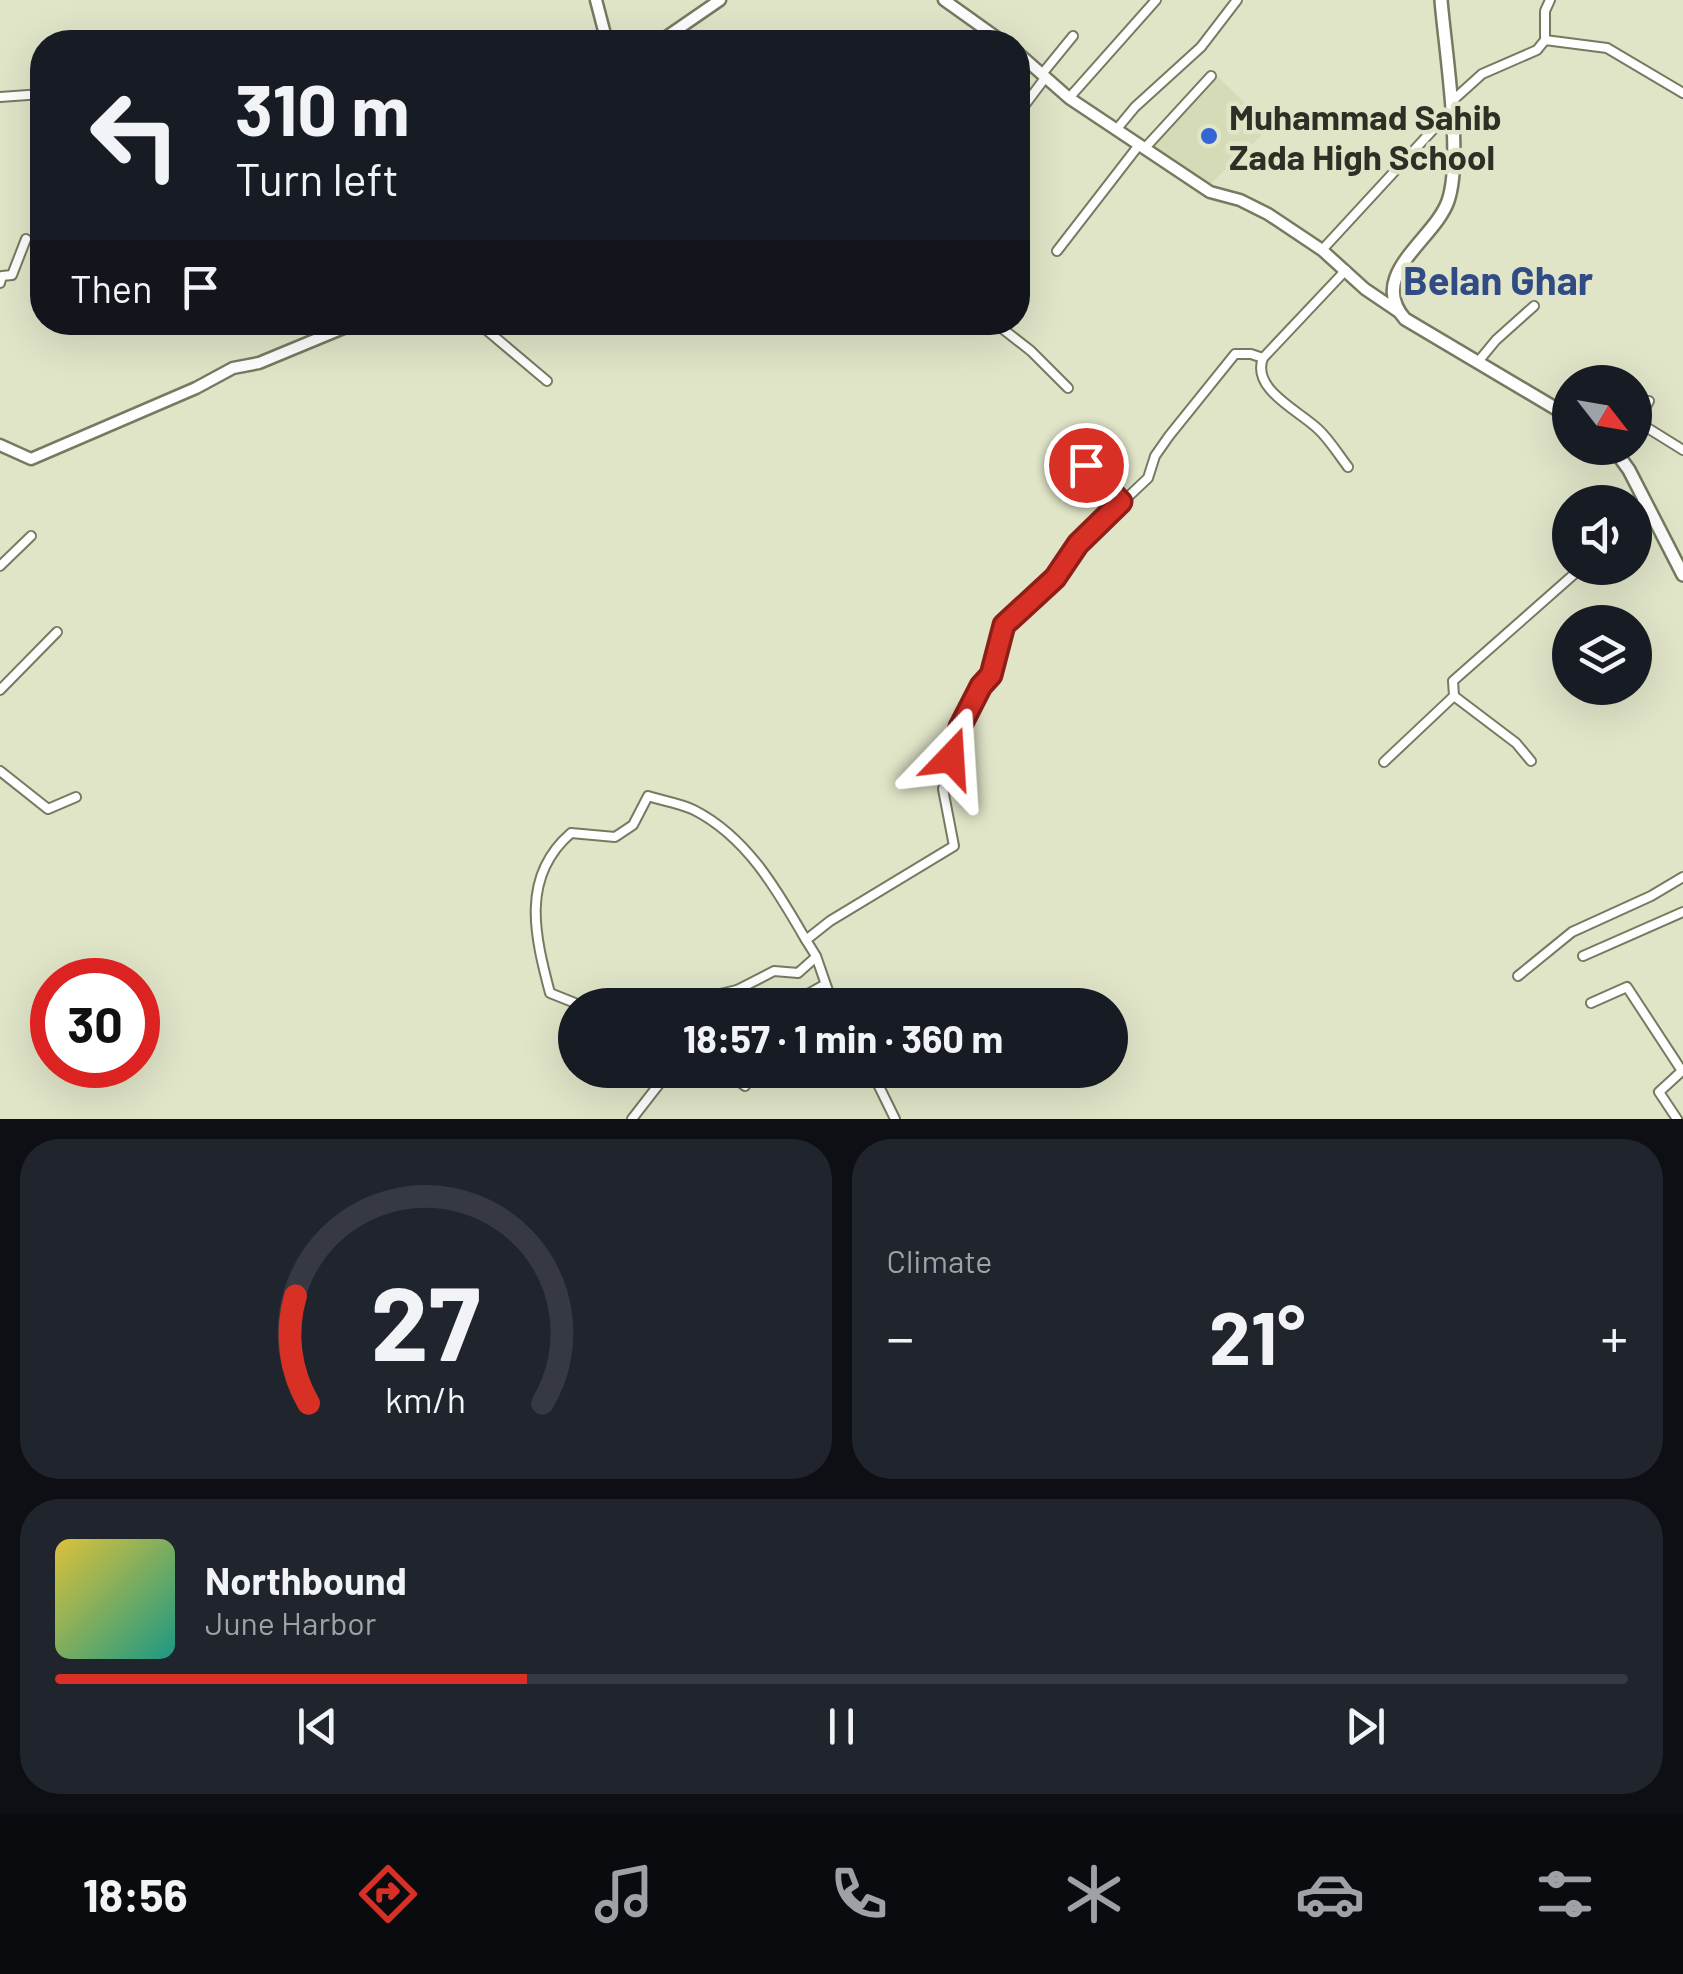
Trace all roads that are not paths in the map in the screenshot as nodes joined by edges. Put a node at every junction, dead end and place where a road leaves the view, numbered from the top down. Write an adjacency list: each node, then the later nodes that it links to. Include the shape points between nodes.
1 (596, 0): 8 (street)
2 (720, 0): 9 (street)
3 (944, 0): 10 (street)
4 (1156, 0): 20 (street)
5 (1237, 0): 23 (street, via 1201,47)
6 (1441, 0): 21 (main road)
7 (1550, 0): 12 (street)
8 (604, 30)
9 (676, 30)
10 (986, 30)
11 (1073, 36): 14 (street)
12 (1545, 40): 16 (street, via 1607,48); 21 (street, via 1537,50 1482,74)
13 (1030, 64): 14 (street)
14 (1044, 76): 18 (street); 20 (street)
15 (1211, 76): 24 (street)
16 (1683, 93)
17 (30, 95): 19 (street)
18 (1030, 96)
19 (0, 97)
20 (1068, 98): 23 (street)
21 (1450, 103): 22 (main road)
22 (1450, 118): 26 (street); 31 (main road, via 1450,195 1402,266 1392,290)
23 (1116, 130): 24 (street)
24 (1141, 147): 26 (street); 27 (street)
25 (26, 240): 29 (street, via 12,275)
26 (1322, 250): 28 (street)
27 (1058, 251)
28 (1346, 270): 31 (street); 35 (street)
29 (0, 283)
30 (1534, 306): 36 (street)
31 (1399, 312): 36 (main road)
32 (327, 335): 42 (street, via 233,368 31,459)
33 (493, 335): 37 (street)
34 (1011, 335): 38 (street)
35 (1264, 358): 44 (street, via 1265,385 1321,431); 45 (street, via 1234,354 1155,456 1148,478)
36 (1478, 363): 39 (main road)
37 (547, 381)
38 (1068, 388)
39 (1552, 405)
40 (1652, 432): 43 (street)
41 (1071, 442): 45 (street)
42 (0, 445)
43 (1683, 450)
44 (1348, 466)
45 (1121, 502): 60 (street, via 1004,625 991,675 960,727 943,788 954,846)
46 (1652, 524): 49 (main road)
47 (31, 536): 48 (street)
48 (0, 566)
49 (1683, 574)
50 (1562, 585): 53 (street, via 1453,681)
51 (57, 632): 52 (street)
52 (0, 690)
53 (1454, 696): 54 (street); 55 (street)
54 (1530, 760)
55 (1384, 762)
56 (0, 771): 57 (street, via 48,809)
57 (76, 797)
58 (1683, 877): 63 (street, via 1572,932)
59 (1683, 912): 62 (street)
60 (806, 940): 61 (street); 67 (street, via 738,840 690,808 648,796 633,824 615,837 570,833 542,868 537,944 550,993)
61 (816, 956): 64 (street); 65 (street, via 798,973 774,971)
62 (1583, 956)
63 (1518, 976)
64 (824, 986): 66 (street)
65 (741, 988)
66 (820, 988)
67 (558, 996)
68 (1592, 1003): 69 (street, via 1627,987)
69 (1682, 1070): 74 (street, via 1658,1092)
70 (656, 1088): 72 (street)
71 (880, 1088): 73 (street)
72 (632, 1119)
73 (896, 1119)
74 (1677, 1119)

